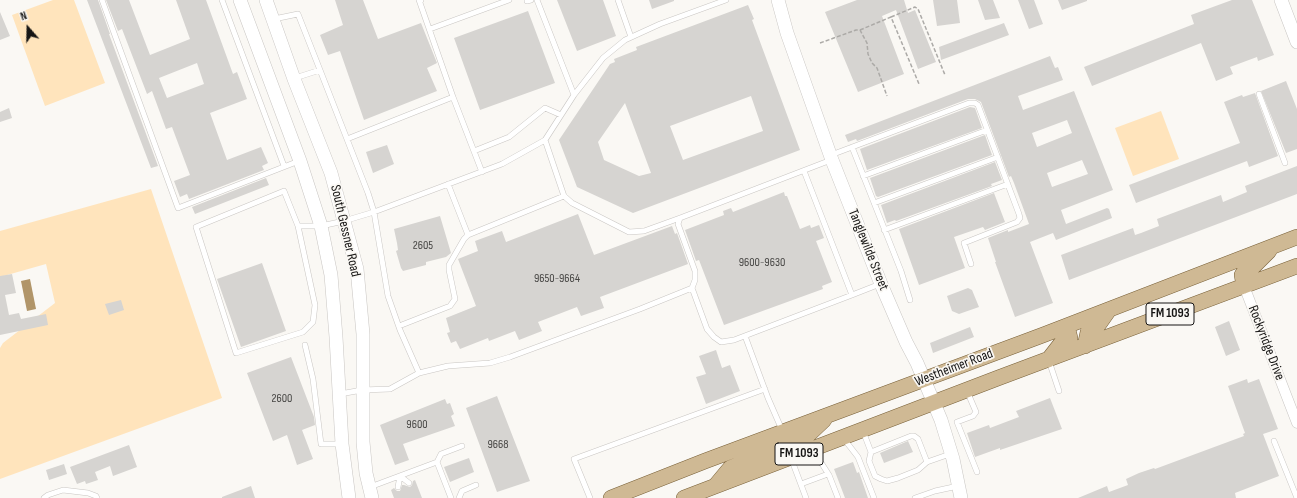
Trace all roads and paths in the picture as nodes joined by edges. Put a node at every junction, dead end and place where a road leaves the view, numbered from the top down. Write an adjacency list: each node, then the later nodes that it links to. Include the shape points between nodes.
1 (102, 0): 39 (lane, via 178,208)
2 (222, 0): 39 (lane)
3 (240, 0): 37 (main road, South Gessner Road)
4 (266, 0): 15 (main road, South Gessner Road)
5 (420, 0): 16 (lane)
6 (509, 0): 16 (lane)
7 (526, 0): 8 (lane)
8 (531, 0)
9 (537, 0): 26 (lane)
10 (618, 0): 18 (lane)
11 (726, 0): 18 (lane)
12 (778, 0): 35 (main road, Tanglewilde Street, via 787,33)
13 (1280, 0): 19 (main road)
14 (890, 17): 17 (path); 22 (path, via 915,7 918,9); 24 (path)
15 (274, 19): 21 (lane, via 298,14); 23 (main road, South Gessner Road)
16 (430, 29): 28 (lane)
17 (860, 30): 20 (path); 27 (path)
18 (631, 37): 26 (lane, via 603,58)
19 (1296, 38)
20 (820, 43)
21 (320, 70): 23 (lane); 31 (lane)
22 (945, 74)
23 (294, 79): 49 (main road, South Gessner Road, via 331,173)
24 (919, 84)
25 (1259, 94): 38 (lane)
26 (574, 95): 29 (lane)
27 (887, 96)
28 (453, 98): 31 (lane); 34 (lane)
29 (561, 115): 32 (lane); 34 (lane, via 545,108 509,138)
30 (987, 130): 33 (lane, via 978,106 969,103); 36 (lane); 42 (lane)
31 (347, 139): 47 (lane)
32 (545, 140): 41 (lane); 45 (lane)
33 (852, 147): 35 (lane); 42 (lane)
34 (474, 151): 41 (lane)
35 (832, 157): 40 (lane); 58 (main road, Tanglewilde Street)
36 (998, 157): 44 (lane); 46 (lane)
37 (295, 162): 39 (lane); 51 (main road, South Gessner Road)
38 (1285, 163)
39 (284, 166)
40 (804, 171): 48 (lane); 61 (lane)
41 (482, 172): 43 (lane)
42 (863, 176): 46 (lane)
43 (448, 184): 47 (lane); 53 (lane)
44 (1008, 184): 52 (lane); 56 (lane, via 1020,218 1017,222 964,243)
45 (564, 196): 48 (lane, via 572,203 629,232 644,231); 53 (lane)
46 (874, 203): 52 (lane)
47 (374, 212): 49 (lane); 64 (lane, via 388,296)
48 (680, 218): 60 (lane, via 678,224 695,271)
49 (344, 221): 51 (lane); 73 (main road, South Gessner Road, via 357,269 362,334)
50 (298, 226): 50 (lane, via 284,191 196,227 236,353 303,332 313,322 315,305); 51 (lane)
51 (322, 226): 76 (main road, South Gessner Road, via 331,275)
52 (884, 230): 62 (lane)
53 (468, 235): 64 (lane, via 449,265 455,299 450,306)
54 (1297, 237): 55 (main road, Westheimer Road / FM 1093)
55 (1272, 247): 59 (main road, via 1252,268 1244,272); 63 (main road, Westheimer Road / FM 1093)
56 (971, 264)
57 (1297, 266): 59 (main road, Westheimer Road / FM 1093)
58 (882, 284): 61 (lane); 71 (main road, Tanglewilde Street)
59 (1244, 286): 68 (main road, Westheimer Road / FM 1093); 80 (street, Rockyridge Drive)
60 (692, 288): 66 (lane, via 707,329 714,337 721,342); 70 (lane, via 510,358 490,363 448,366)
61 (852, 295): 66 (lane)
62 (910, 300)
63 (1109, 310): 65 (main road, Westheimer Road / FM 1093); 68 (main road, via 1097,327 1088,332)
64 (399, 326): 70 (lane)
65 (1067, 326): 69 (main road, via 1070,338 1062,342); 71 (main road, Westheimer Road / FM 1093)
66 (745, 336): 72 (lane)
67 (305, 346): 85 (lane, via 313,379 321,444)
68 (1084, 346): 69 (main road, Westheimer Road / FM 1093)
69 (1048, 360): 74 (main road, Westheimer Road / FM 1093); 75 (lane)
70 (419, 373): 73 (lane, via 390,389)
71 (924, 380): 77 (main road, Tanglewilde Street); 78 (main road, Westheimer Road / FM 1093)
72 (764, 389): 82 (lane); 109 (lane, via 574,459)
73 (362, 390): 76 (lane); 103 (main road, South Gessner Road, via 363,442)
74 (967, 390): 77 (main road, Westheimer Road / FM 1093); 79 (lane, via 976,412 973,416)
75 (1059, 391)
76 (339, 394): 85 (main road, South Gessner Road)
77 (934, 403): 79 (main road, Tanglewilde Street); 81 (main road, Westheimer Road / FM 1093)
78 (829, 415): 82 (main road, Westheimer Road / FM 1093); 90 (main road, via 805,438 793,444)
79 (950, 424): 89 (main road, Tanglewilde Street); 93 (lane)
80 (1297, 424)
81 (863, 430): 83 (main road, Westheimer Road / FM 1093); 88 (lane)
82 (783, 433): 99 (main road, via 783,443 777,449 730,468); 101 (main road, Westheimer Road / FM 1093)
83 (843, 437): 87 (main road, Westheimer Road / FM 1093); 115 (lane, via 858,457)
84 (1274, 441): 117 (lane)
85 (342, 444): 106 (main road, South Gessner Road)
86 (462, 446): 91 (lane, via 441,454)
87 (808, 451): 90 (main road, Westheimer Road / FM 1093); 94 (lane)
88 (871, 452): 92 (lane, via 914,436 918,439); 92 (lane, via 870,461 876,476 887,481 918,470)
89 (951, 454): 92 (lane); 102 (main road, Tanglewilde Street)
90 (791, 457): 97 (lane); 99 (main road, Westheimer Road / FM 1093)
91 (437, 462): 95 (lane); 107 (lane)
92 (927, 462)
93 (977, 472)
94 (828, 474): 97 (lane); 114 (lane)
95 (400, 476): 96 (lane); 100 (lane); 103 (lane)
96 (410, 483)
97 (801, 484): 113 (lane)
98 (476, 485): 108 (lane, via 462,490)
99 (715, 486): 112 (main road, Westheimer Road / FM 1093)
100 (398, 487)
101 (638, 488): 110 (main road, Westheimer Road / FM 1093); 111 (main road)
102 (960, 492): 116 (lane, via 935,491)
103 (370, 493)
104 (44, 498): 105 (lane, via 63,490 88,493)
105 (96, 498)
106 (349, 498)
107 (452, 498)
108 (459, 498)
109 (590, 498)
110 (611, 498)
111 (627, 498)
112 (684, 498)
113 (806, 498)
114 (838, 498)
115 (874, 498)
116 (915, 498)
117 (1297, 498)

